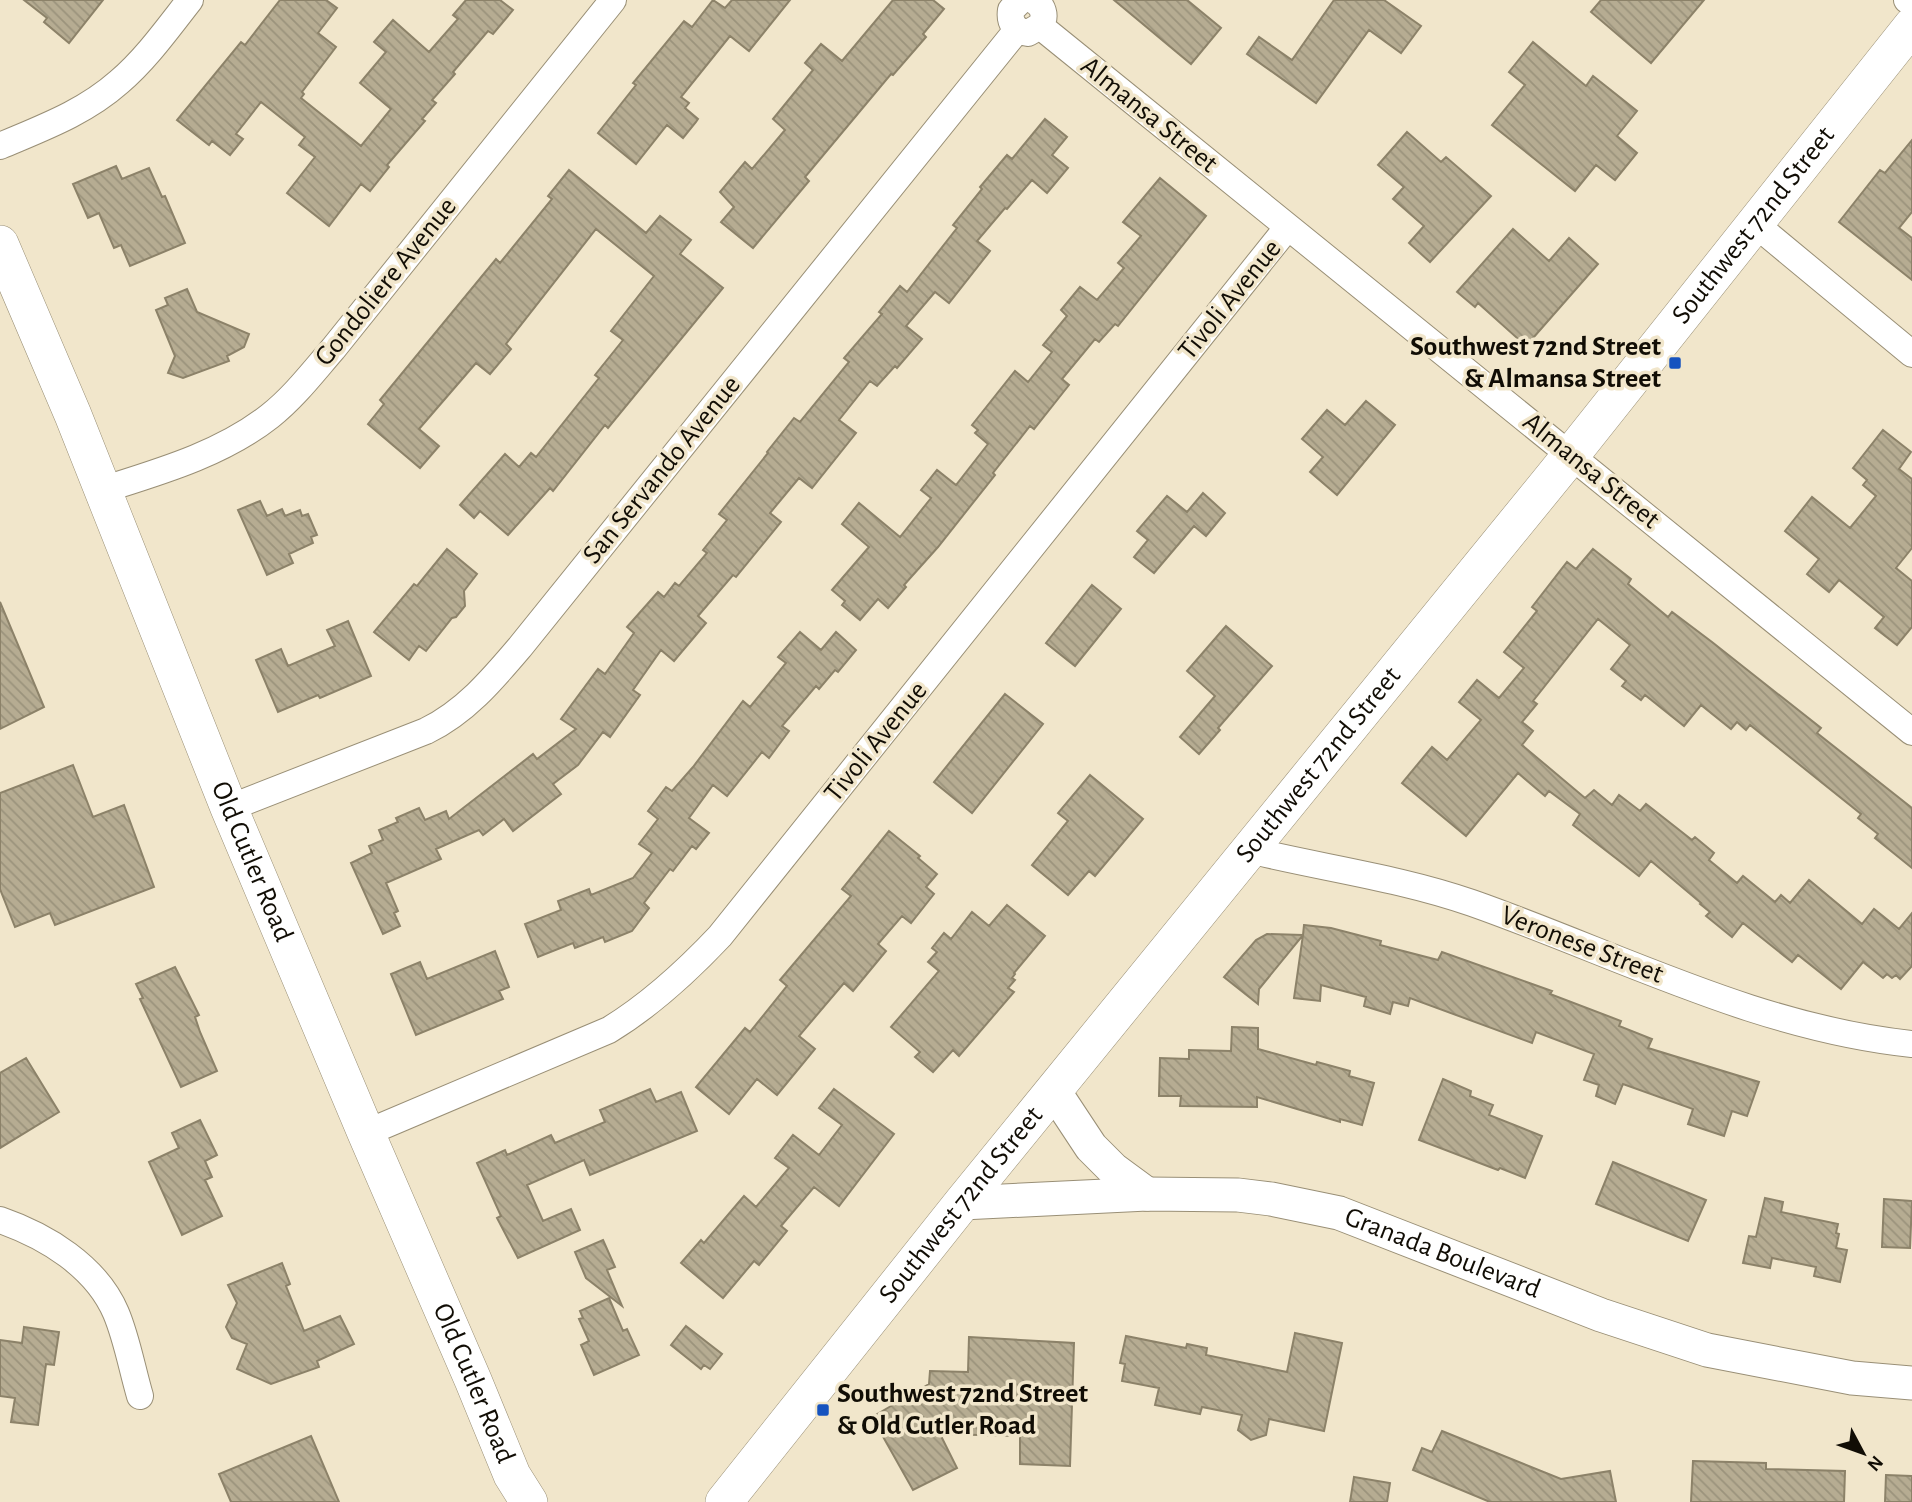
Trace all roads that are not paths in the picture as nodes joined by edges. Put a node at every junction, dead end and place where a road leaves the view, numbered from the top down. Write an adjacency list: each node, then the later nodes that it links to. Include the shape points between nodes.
1 (190, 0): 7 (street, via 118,83 62,120)
2 (613, 0): 13 (street, Gondoliere Avenue, via 288,400 253,429 195,458)
3 (1907, 0): 4 (street)
4 (1912, 2)
5 (1026, 8): 9 (street, Almansa Street); 15 (street, San Servando Avenue, via 475,697 426,731)
6 (1912, 26): 8 (main road, Southwest 72nd Street)
7 (0, 146)
8 (1755, 224): 11 (street); 12 (main road, Southwest 72nd Street)
9 (1287, 228): 12 (street, Almansa Street); 19 (street, Tivoli Avenue, via 703,955 635,1014 609,1030)
10 (0, 243): 13 (main road, Old Cutler Road)
11 (1912, 354)
12 (1571, 456): 14 (street, Almansa Street); 16 (main road, Southwest 72nd Street)
13 (102, 490): 15 (main road, Old Cutler Road)
14 (1912, 732)
15 (229, 808): 19 (main road, Old Cutler Road)
16 (1249, 850): 17 (street, Veronese Street, via 1441,893 1767,1014 1841,1033); 18 (main road, Southwest 72nd Street)
17 (1912, 1044)
18 (1054, 1091): 20 (street, via 1091,1147); 21 (main road, Southwest 72nd Street)
19 (366, 1133): 25 (main road, Old Cutler Road)
20 (1147, 1194): 21 (street, Granada Boulevard); 23 (street, Granada Boulevard, via 1238,1195 1339,1213 1601,1315 1707,1350 1852,1378)
21 (962, 1203): 26 (main road, Southwest 72nd Street)
22 (0, 1220): 24 (street, via 49,1242 97,1284 115,1311)
23 (1912, 1383)
24 (140, 1396)
25 (517, 1493)
26 (724, 1502)

